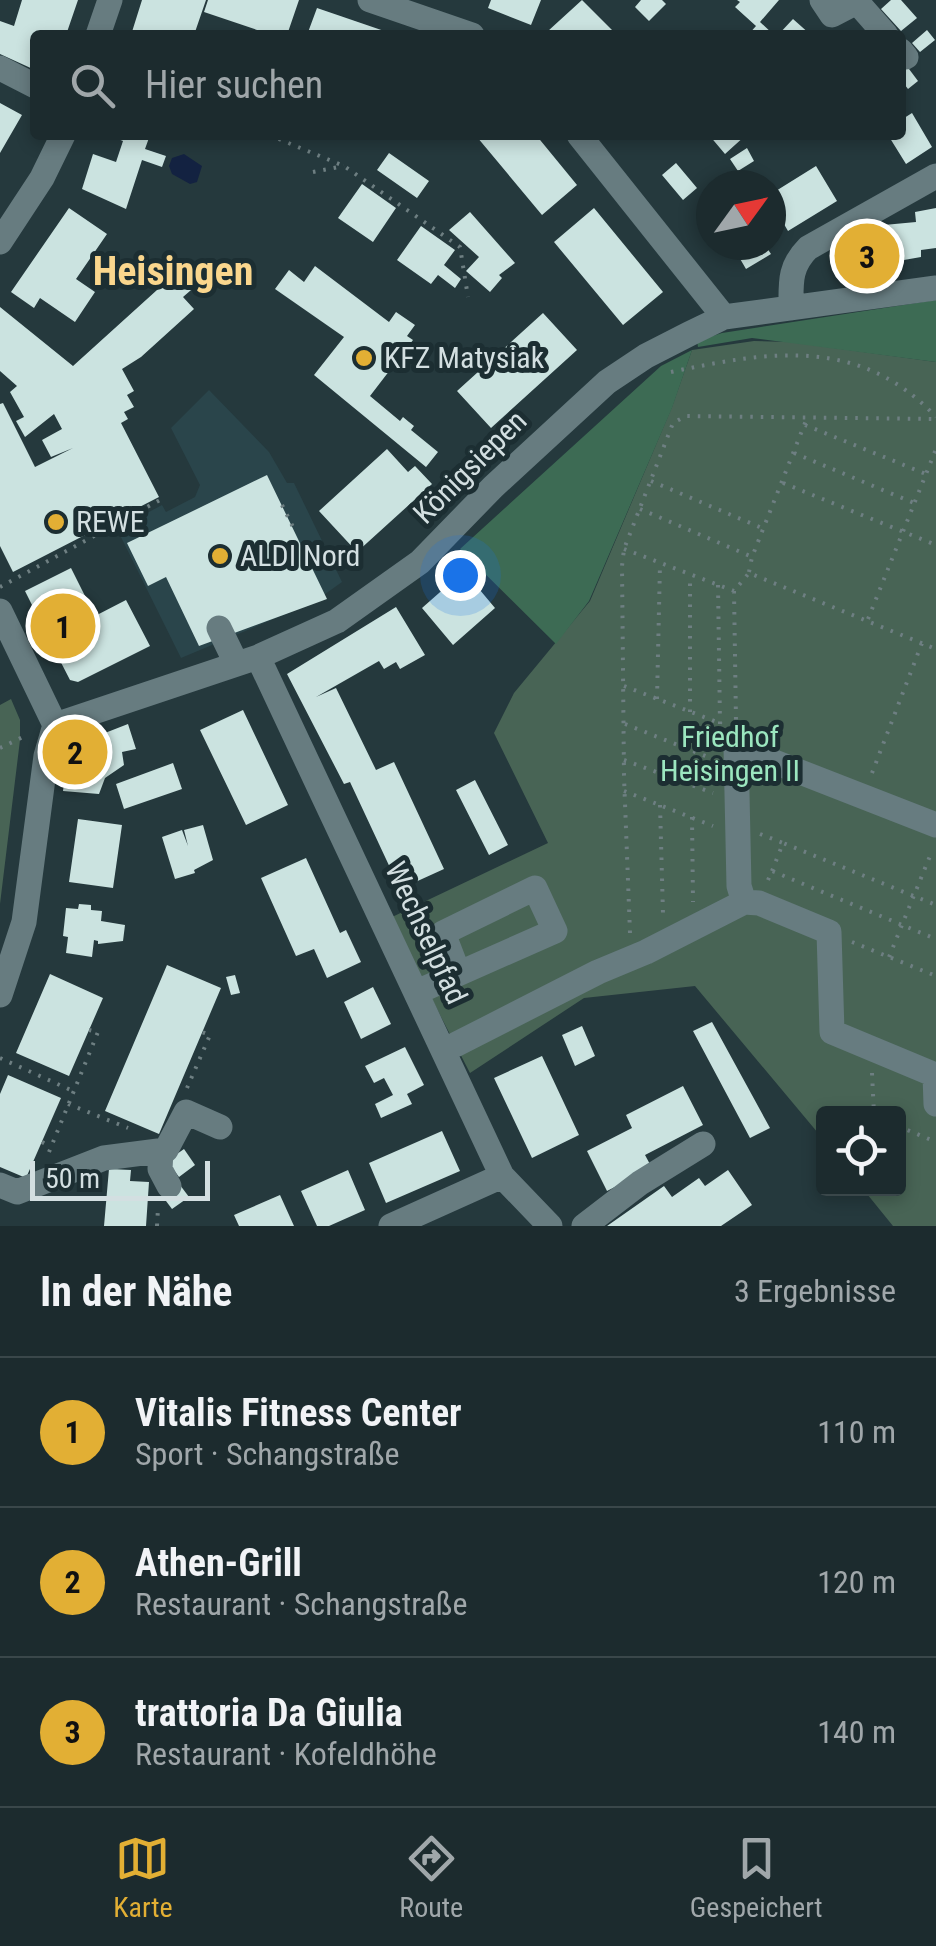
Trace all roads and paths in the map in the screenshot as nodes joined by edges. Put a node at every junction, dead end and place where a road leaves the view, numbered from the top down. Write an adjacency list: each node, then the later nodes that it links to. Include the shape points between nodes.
1 (110, 0): 4 (street)
2 (370, 0): 5 (street)
3 (822, 0): 6 (street, via 832,15 856,2)
4 (100, 30)
5 (457, 30)
6 (881, 30)
7 (0, 68): 8 (street)
8 (30, 83)
9 (61, 140): 15 (street)
10 (281, 140): 12 (path)
11 (583, 140): 19 (street)
12 (344, 166): 13 (path); 17 (path, via 460,247)
13 (314, 172)
14 (936, 176): 18 (street, via 808,248 791,273)
15 (0, 242)
16 (936, 288): 18 (street, Königsiepen)
17 (468, 297)
18 (790, 308): 19 (street, Königsiepen)
19 (724, 317): 20 (street, Königsiepen)
20 (646, 356): 22 (path, via 661,374 748,357 830,357 900,383); 52 (street, Königsiepen, via 562,422 420,562 338,621)
21 (807, 418): 22 (path); 23 (path); 27 (path, via 681,416)
22 (936, 418)
23 (806, 425): 25 (path); 26 (path)
24 (936, 450): 26 (path)
25 (794, 453): 28 (path); 30 (path)
26 (926, 474): 30 (path)
27 (651, 480): 32 (path); 33 (path)
28 (783, 483): 33 (path); 34 (path)
29 (162, 499): 45 (path)
30 (914, 503): 34 (path)
31 (282, 505): 35 (path)
32 (640, 508): 38 (path); 39 (path)
33 (764, 528): 39 (path)
34 (902, 532): 37 (path); 48 (path)
35 (296, 533)
36 (302, 543): 41 (path)
37 (936, 545)
38 (624, 550): 40 (path); 53 (path)
39 (752, 557): 42 (path)
40 (660, 563): 43 (path); 54 (path)
41 (314, 568)
42 (749, 573): 46 (path); 48 (path)
43 (690, 574): 44 (path); 55 (path)
44 (718, 585): 46 (path); 57 (path)
45 (0, 587)
46 (734, 591): 57 (path, via 736,730)
47 (0, 611): 58 (street)
48 (868, 619): 50 (path)
49 (220, 628): 52 (street, Wechselpfad)
50 (922, 644): 51 (path); 62 (path)
51 (936, 649)
52 (247, 660): 58 (street, Königsiepen); 83 (street, Wechselpfad)
53 (624, 686): 54 (path); 56 (path)
54 (657, 699): 55 (path)
55 (690, 712): 57 (path)
56 (625, 724): 59 (path); 60 (path)
57 (720, 724)
58 (55, 725): 80 (street, via 24,922)
59 (624, 760): 61 (path); 63 (path)
60 (737, 769): 62 (street, via 736,748); 63 (street)
61 (624, 791): 64 (path); 78 (path)
62 (863, 796): 66 (street)
63 (738, 802): 67 (street)
64 (660, 805): 65 (path); 74 (path)
65 (692, 817): 67 (path); 73 (path)
66 (936, 825)
67 (739, 837): 71 (street, via 739,886)
68 (936, 842): 70 (path)
69 (772, 871): 70 (path, via 784,843); 71 (path); 75 (path)
70 (914, 896): 72 (path); 75 (path)
71 (752, 902): 76 (street); 78 (street)
72 (936, 905)
73 (694, 909)
74 (663, 924)
75 (902, 925): 77 (path); 79 (path)
76 (829, 932): 79 (path); 87 (street, via 832,1032)
77 (936, 939)
78 (633, 956): 88 (street)
79 (889, 957): 82 (path)
80 (5, 966): 84 (street)
81 (458, 972): 83 (street)
82 (936, 976)
83 (417, 992): 88 (street, Wechselpfad)
84 (0, 995)
85 (89, 1030): 90 (path, via 98,1032)
86 (202, 1032): 91 (path, via 210,1035)
87 (872, 1049): 93 (street, via 935,1074); 94 (path)
88 (445, 1050): 102 (street, Wechselpfad)
89 (0, 1058): 90 (path)
90 (74, 1091): 92 (path)
91 (182, 1099)
92 (68, 1104): 100 (path); 101 (path)
93 (936, 1104)
94 (874, 1106)
95 (220, 1126): 101 (street, via 186,1112)
96 (906, 1129): 98 (path)
97 (42, 1142): 100 (path)
98 (936, 1142)
99 (703, 1144): 107 (street)
100 (51, 1147): 103 (path)
101 (161, 1162): 103 (street, via 104,1158)
102 (502, 1176): 105 (street); 106 (street, Wechselpfad)
103 (36, 1184): 104 (street, via 16,1192)
104 (0, 1185)
105 (391, 1226)
106 (550, 1226)
107 (584, 1226)

